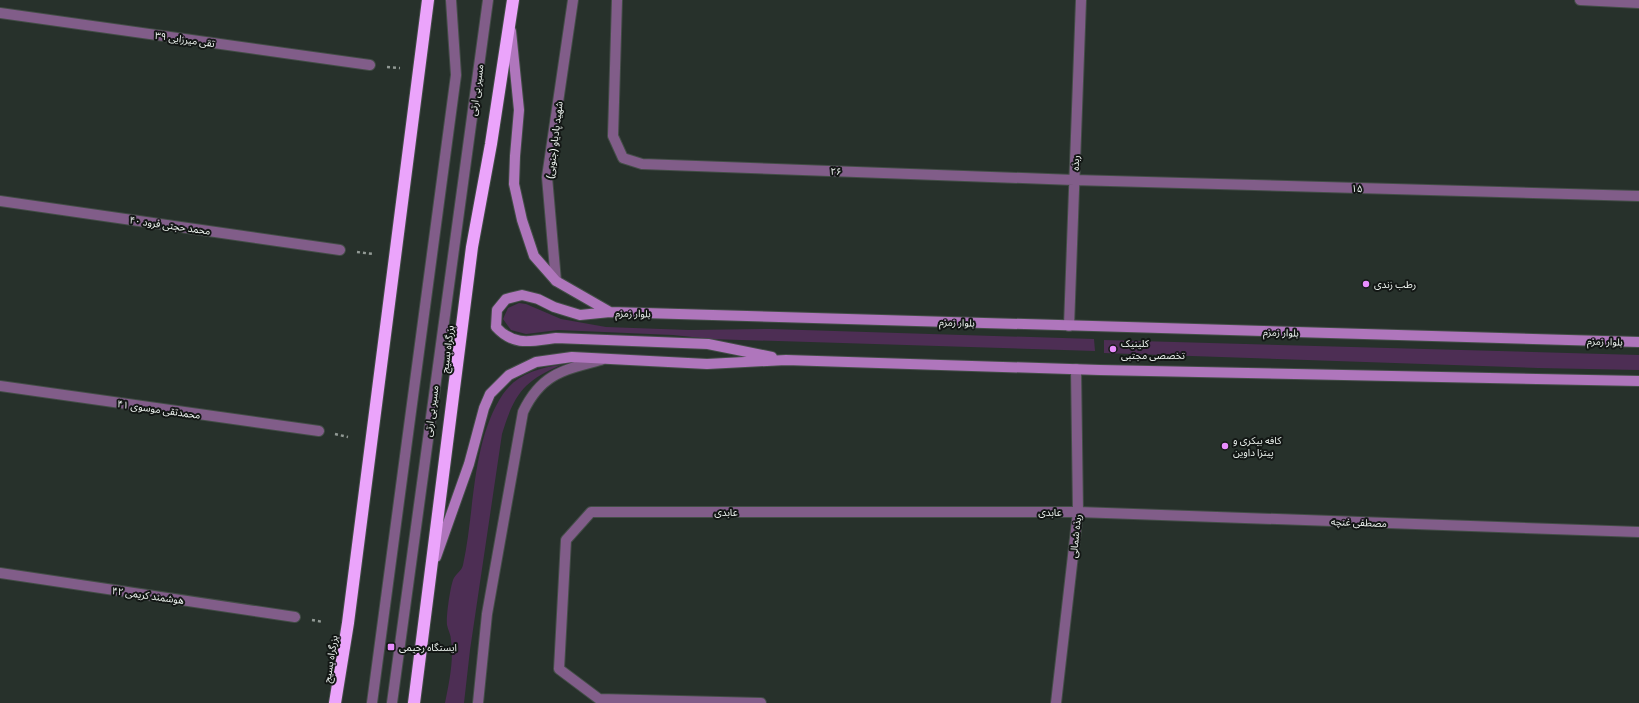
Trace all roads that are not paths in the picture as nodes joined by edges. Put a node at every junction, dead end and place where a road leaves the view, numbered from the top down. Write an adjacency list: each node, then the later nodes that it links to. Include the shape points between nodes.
1 (428, 0): 32 (highway, بزرگراه بسیج, via 348,623)
2 (451, 0): 33 (street, مسیر بی ارتی, via 456,75)
3 (488, 0): 34 (street, مسیر بی ارتی)
4 (513, 0): 11 (highway, بزرگراه بسیج)
5 (573, 0): 17 (street, شهید پادیاو (جنوبی), via 547,177)
6 (617, 0): 13 (street, ۲۶, via 613,136 623,158 642,164)
7 (1080, 0): 13 (street, ربذه)
8 (1580, 0): 9 (street)
9 (1639, 3)
10 (0, 13): 12 (street, تقی میرزایی ۳۹)
11 (510, 20): 17 (main road, بلوار زمزم, via 519,110 514,184 534,256); 29 (highway, بزرگراه بسیج, via 472,247)
12 (370, 65)
13 (1074, 180): 14 (street, ۱۵); 19 (street, ربذه)
14 (1639, 196)
15 (0, 200): 16 (street, محمد حجتی فرود ۴۰)
16 (340, 250)
17 (556, 281): 18 (main road, بلوار زمزم)
18 (610, 312): 19 (main road, بلوار زمزم); 22 (main road, via 580,315 522,295 506,299 497,310 496,327 503,335 515,341 563,338 708,344)
19 (1069, 326): 20 (main road, بلوار زمزم)
20 (1639, 342)
21 (604, 359): 22 (main road, via 707,364); 29 (main road, via 572,357 536,362 509,375 490,394 469,464); 36 (street, via 566,369 550,378 537,388 523,412 487,614)
22 (786, 360): 23 (main road)
23 (1076, 369): 24 (main road); 27 (street, ربذه شمالی)
24 (1639, 381)
25 (0, 386): 26 (street, محمدتقی موسوی ۴۱)
26 (319, 431)
27 (1078, 512): 28 (street, مصطفی غنچه); 37 (street, عابدی, via 591,512 566,540 559,670 599,699); 38 (street, ربذه شمالی)
28 (1639, 532)
29 (431, 570): 35 (highway, بزرگراه بسیج)
30 (0, 573): 31 (street, هوشمند کریمی ۴۲)
31 (295, 617)
32 (335, 703)
33 (372, 703)
34 (392, 703)
35 (414, 703)
36 (478, 703)
37 (761, 703)
38 (1056, 703)

